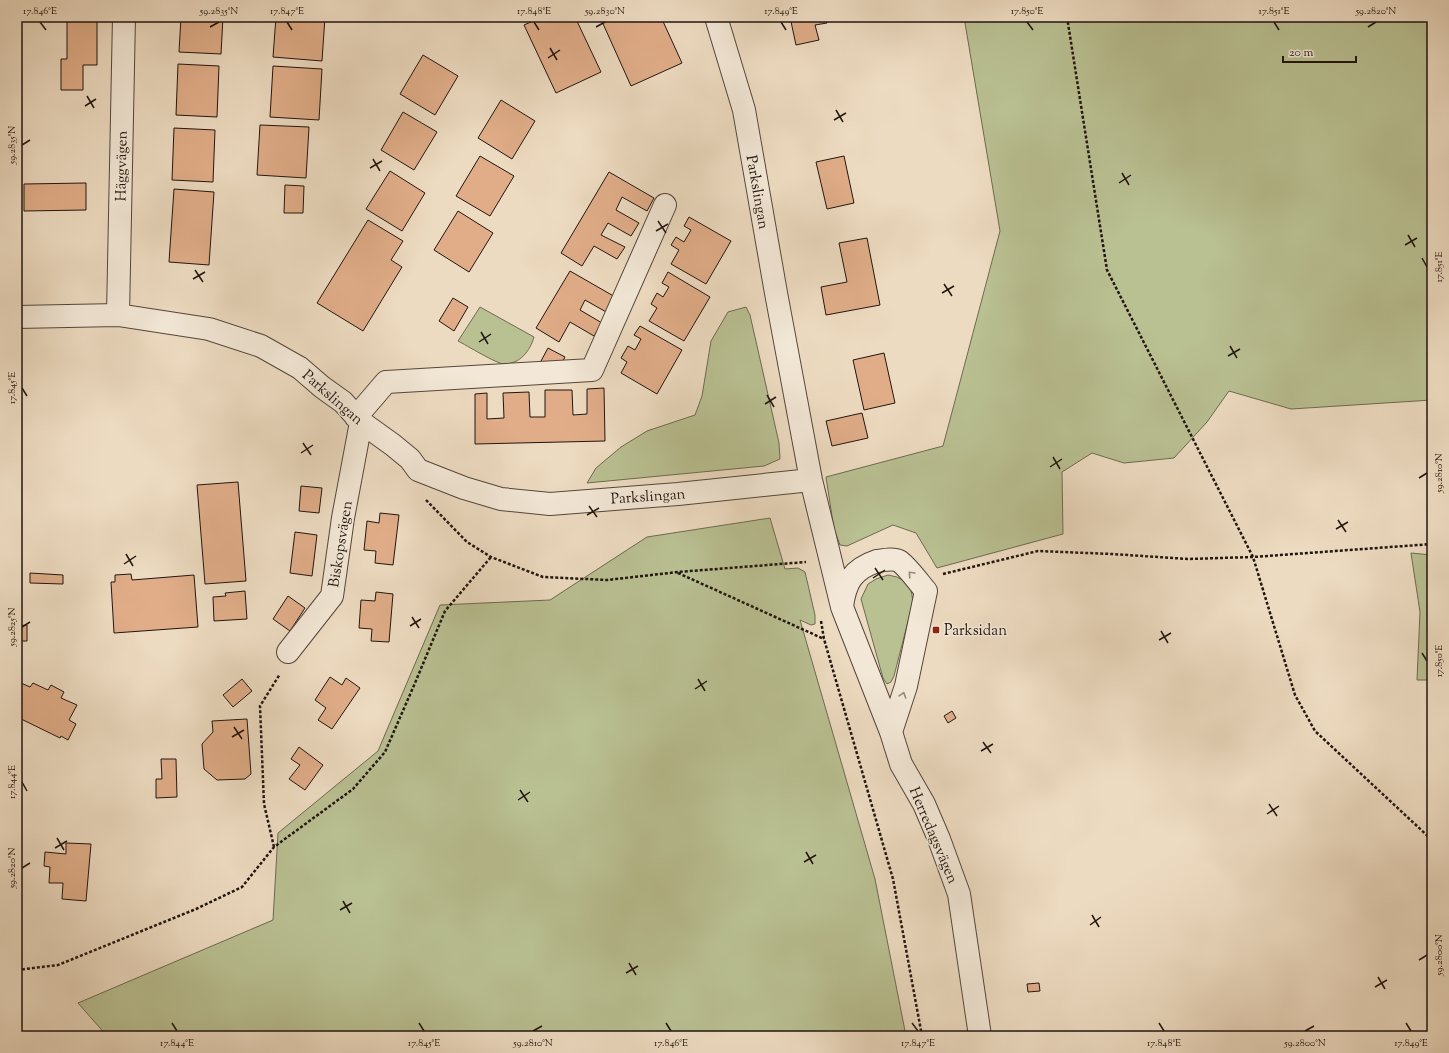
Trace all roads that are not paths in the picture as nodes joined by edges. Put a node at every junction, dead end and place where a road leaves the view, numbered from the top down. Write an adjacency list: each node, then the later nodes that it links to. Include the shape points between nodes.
1 (124, 17): 4 (street, Häggvägen)
2 (716, 17): 7 (street, Parkslingan, via 744,110)
3 (665, 206): 6 (street, via 592,370 386,382)
4 (118, 315): 5 (street, Parkslingan); 6 (street, Parkslingan, via 209,329 261,346 300,368 343,402)
5 (17, 317)
6 (358, 420): 7 (street, Parkslingan, via 410,459 418,470 501,499 550,504); 9 (street, Biskopsvägen, via 332,596)
7 (810, 480): 8 (street, Herredagsvägen)
8 (842, 606): 10 (street, Herredagsvägen); 10 (street, one-way to 8, via 906,686 926,591 899,561 880,560 867,564 857,571 847,584)
9 (288, 652)
10 (891, 732): 11 (street, Herredagsvägen, via 901,764 924,804 959,894)
11 (980, 1036)

